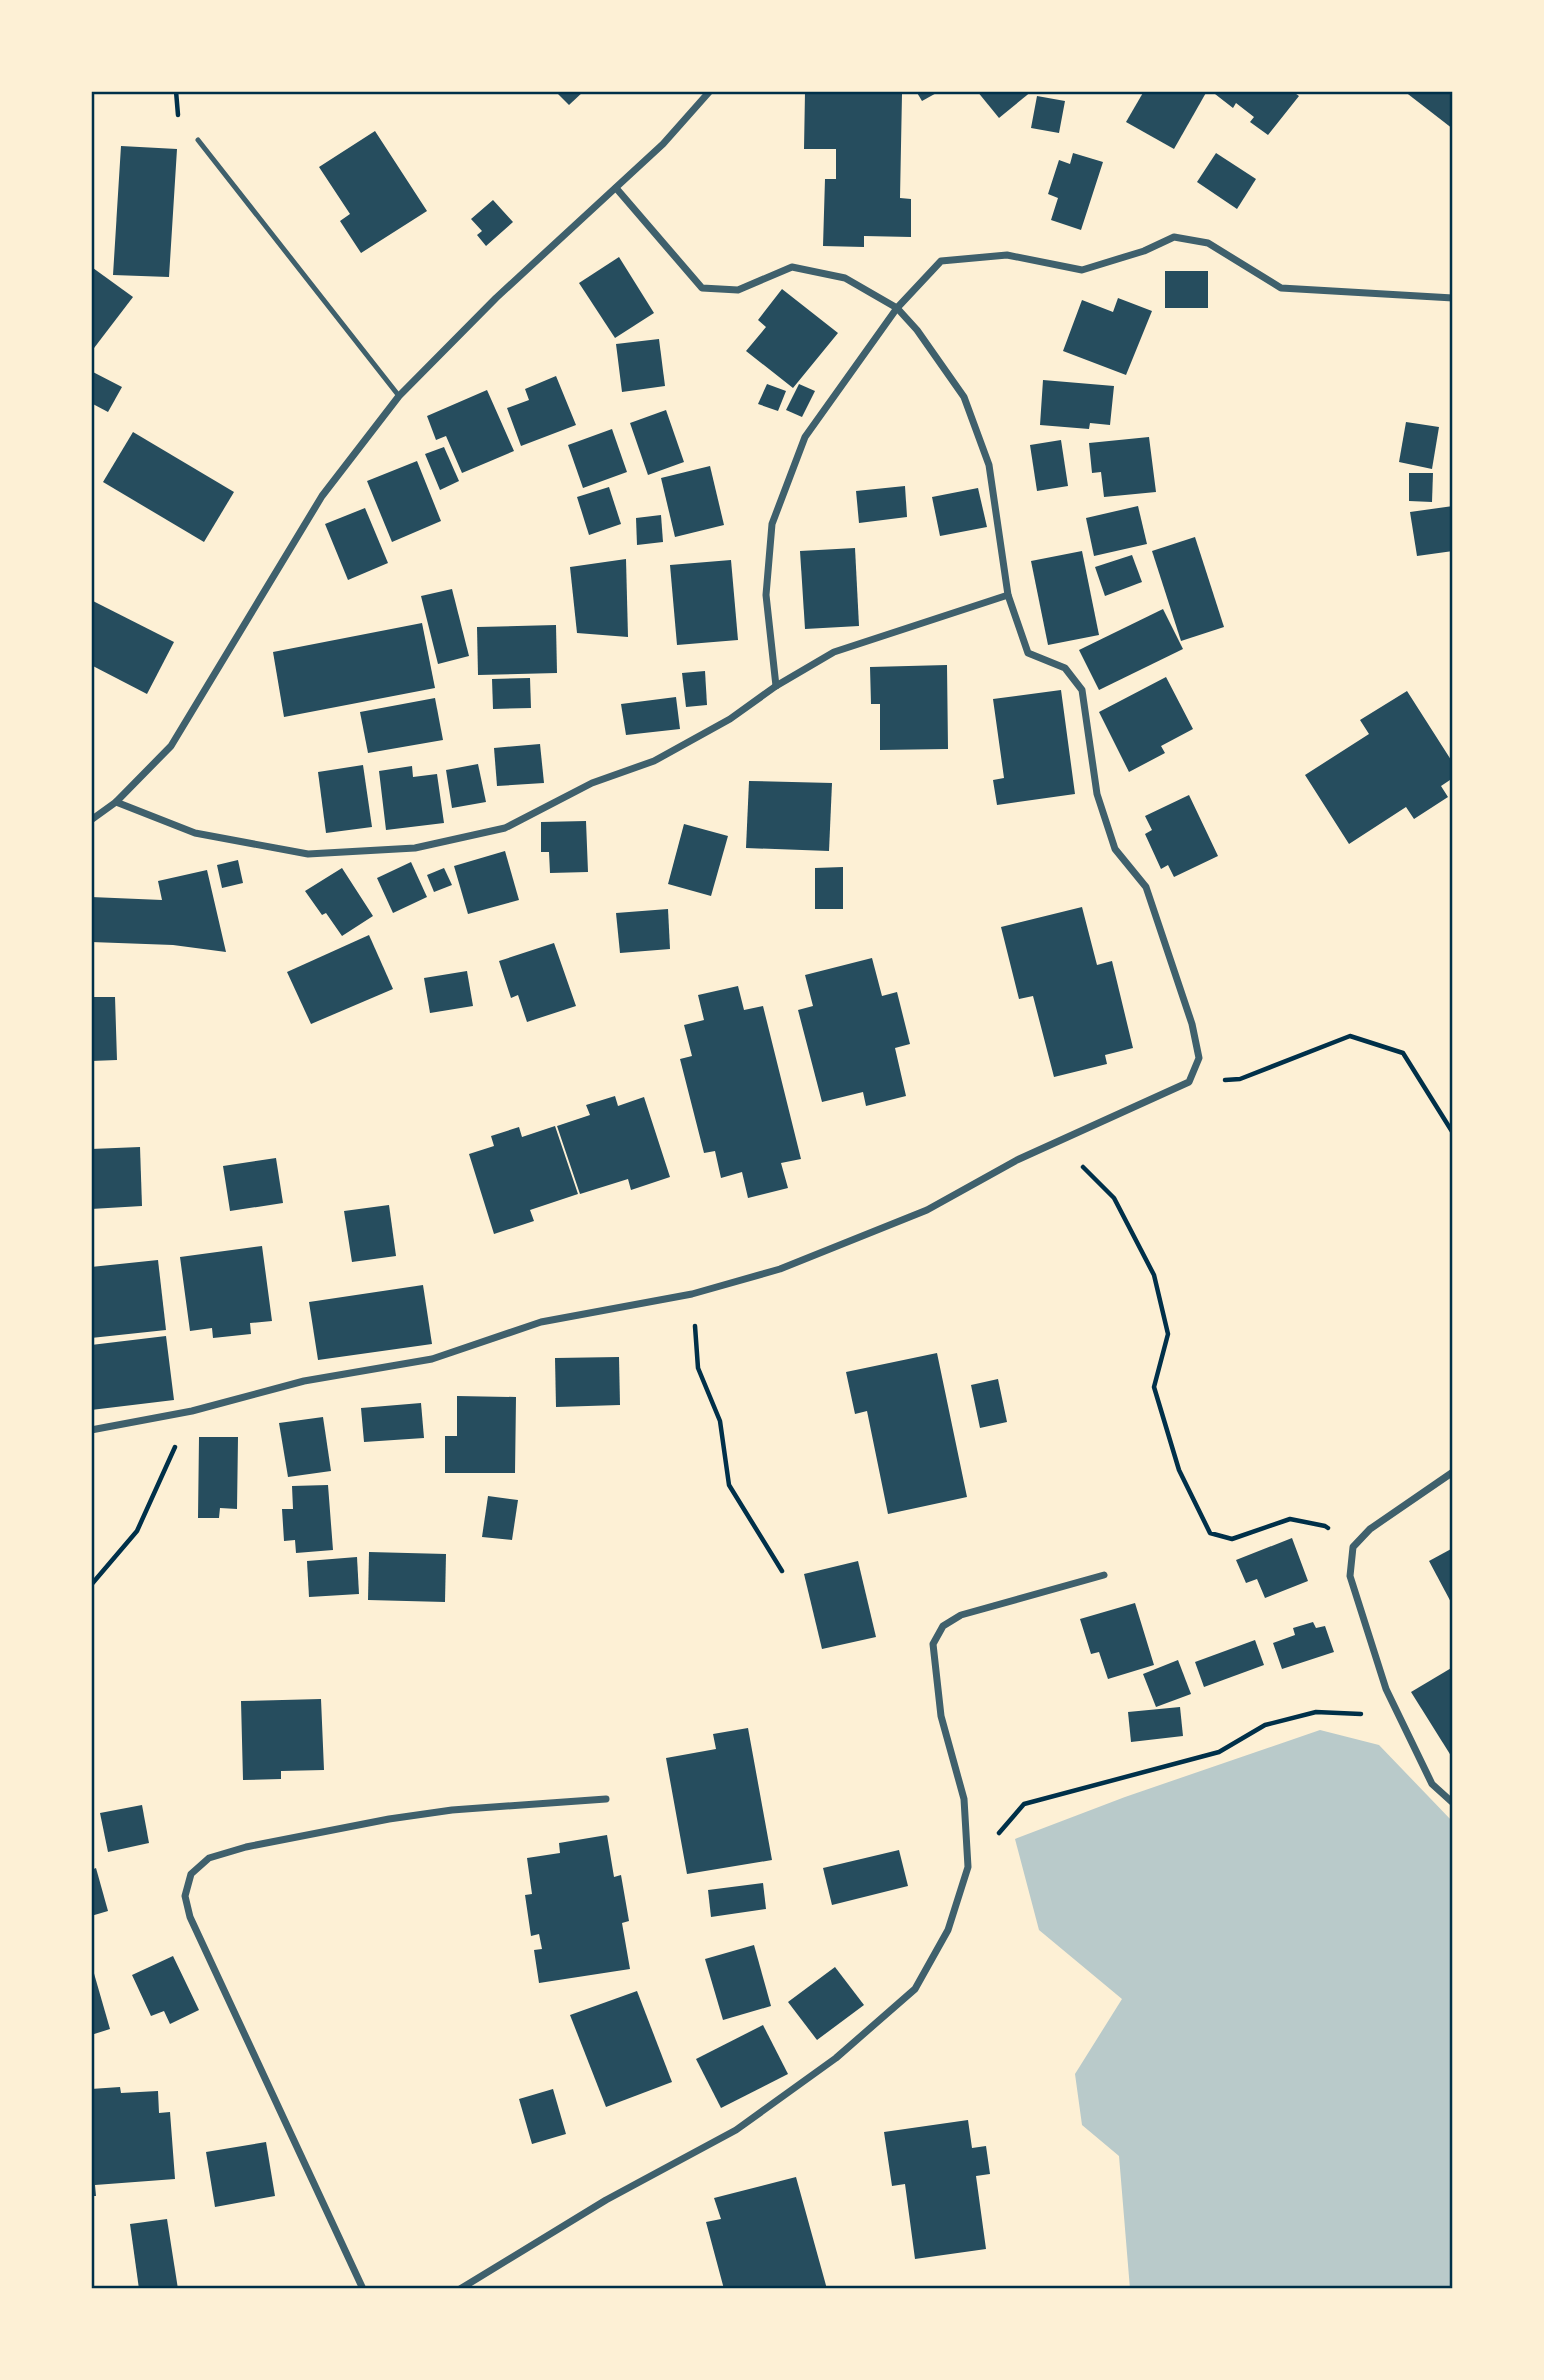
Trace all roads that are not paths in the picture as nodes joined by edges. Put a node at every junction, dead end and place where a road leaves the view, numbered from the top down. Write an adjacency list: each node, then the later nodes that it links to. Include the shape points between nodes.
1 (709, 91): 3 (street)
2 (198, 140): 6 (lane)
3 (616, 188): 5 (street, via 702,288 738,290 792,267 845,278); 6 (street, via 496,298)
4 (1453, 298): 5 (street, via 1281,288 1208,243 1174,237 1082,270 1007,255 941,261)
5 (897, 309): 7 (street, via 964,397 989,465); 8 (street, via 804,437 772,524 766,595)
6 (399, 396): 9 (street, via 322,496 171,746)
7 (1008, 595): 8 (street, via 834,652); 11 (street, via 1028,653 1065,668 1082,690 1097,794 1115,849 1146,887 1192,1024 1199,1058 1189,1082 1017,1160 927,1210 779,1269 692,1294 541,1322 432,1359 304,1381 192,1411)
8 (776, 686): 9 (street, via 730,719 654,761 592,783 505,828 415,848 308,854 195,833)
9 (117, 802): 10 (street)
10 (91, 820)
11 (91, 1430)
12 (1453, 1472): 15 (street, via 1370,1528 1353,1547 1350,1576 1386,1689 1432,1784)
13 (1104, 1575): 17 (street, via 961,1615 943,1626 933,1644 941,1716 964,1799 968,1867 948,1930 915,1989 836,2059 736,2130 606,2200)
14 (606, 1799): 16 (street, via 389,1819 246,1847 209,1858 191,1874 185,1896 190,1917)
15 (1453, 1803)
16 (363, 2289)
17 (460, 2289)

